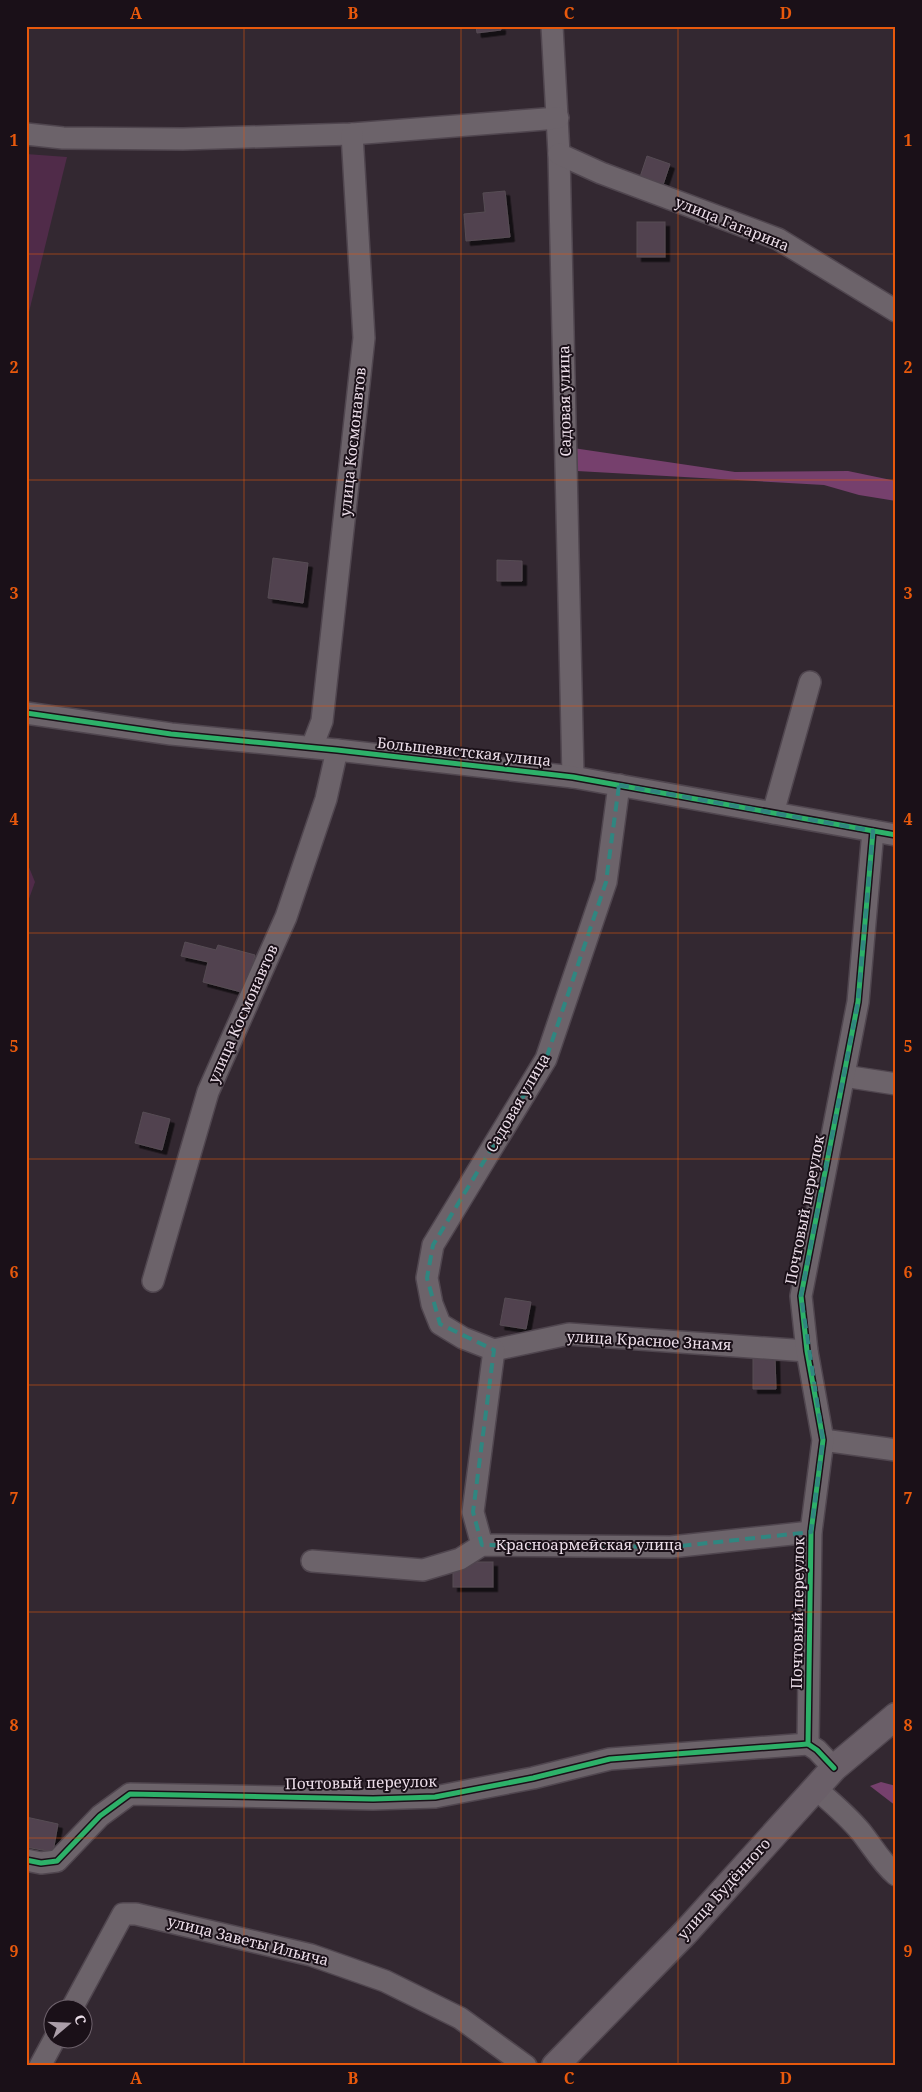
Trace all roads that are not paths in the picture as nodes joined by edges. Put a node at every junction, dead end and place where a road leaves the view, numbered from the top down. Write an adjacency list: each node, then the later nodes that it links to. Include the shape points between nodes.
1 (552, 26): 2 (street, Садовая улица)
2 (558, 118): 4 (street); 5 (street, Садовая улица)
3 (26, 134): 4 (street, via 64,138 183,139)
4 (352, 134): 9 (street, улица Космонавтов, via 364,338 322,722)
5 (559, 154): 6 (street, улица Гагарина, via 601,173 778,239); 11 (street, Садовая улица)
6 (896, 311)
7 (810, 682): 13 (street)
8 (26, 713): 9 (street, Большевистская улица, via 171,734)
9 (312, 747): 10 (street, Большевистская улица)
10 (337, 750): 11 (street, Большевистская улица); 18 (street, улица Космонавтов, via 326,799 286,917 208,1092)
11 (573, 777): 12 (street, Большевистская улица)
12 (619, 785): 13 (street, Большевистская улица); 19 (street, Садовая улица, via 606,882 546,1059 433,1245 427,1278 440,1324 463,1338)
13 (773, 813): 14 (street, Большевистская улица)
14 (873, 831): 15 (street, Большевистская улица); 16 (street, Почтовый переулок, via 858,1002)
15 (896, 835)
16 (844, 1076): 17 (street); 20 (street, Почтовый переулок, via 801,1296)
17 (896, 1084)
18 (153, 1281)
19 (494, 1350): 20 (street, улица Красное Знамя, via 569,1334); 24 (street, via 473,1512)
20 (806, 1351): 21 (street, Почтовый переулок)
21 (823, 1440): 22 (street); 23 (street, Почтовый переулок)
22 (896, 1450)
23 (811, 1532): 24 (street, Красноармейская улица, via 671,1547); 27 (street, Почтовый переулок)
24 (482, 1545): 25 (street, Красноармейская улица, via 460,1559 423,1570)
25 (312, 1561)
26 (896, 1716): 28 (main road, улица Будённого)
27 (808, 1744): 28 (street); 30 (street, Почтовый переулок, via 610,1759 435,1797 373,1799 130,1794 100,1816 57,1861 41,1863)
28 (834, 1768): 29 (main road, улица Будённого)
29 (815, 1788): 31 (street, via 846,1815 882,1863); 36 (main road, улица Будённого, via 685,1933)
30 (26, 1860)
31 (896, 1875)
32 (76, 2000): 35 (street, улица Заветы Ильича, via 123,1914 146,1916 311,1955 384,1981 460,2018)
33 (49, 2050): 34 (street)
34 (40, 2066)
35 (526, 2066)
36 (555, 2066)

